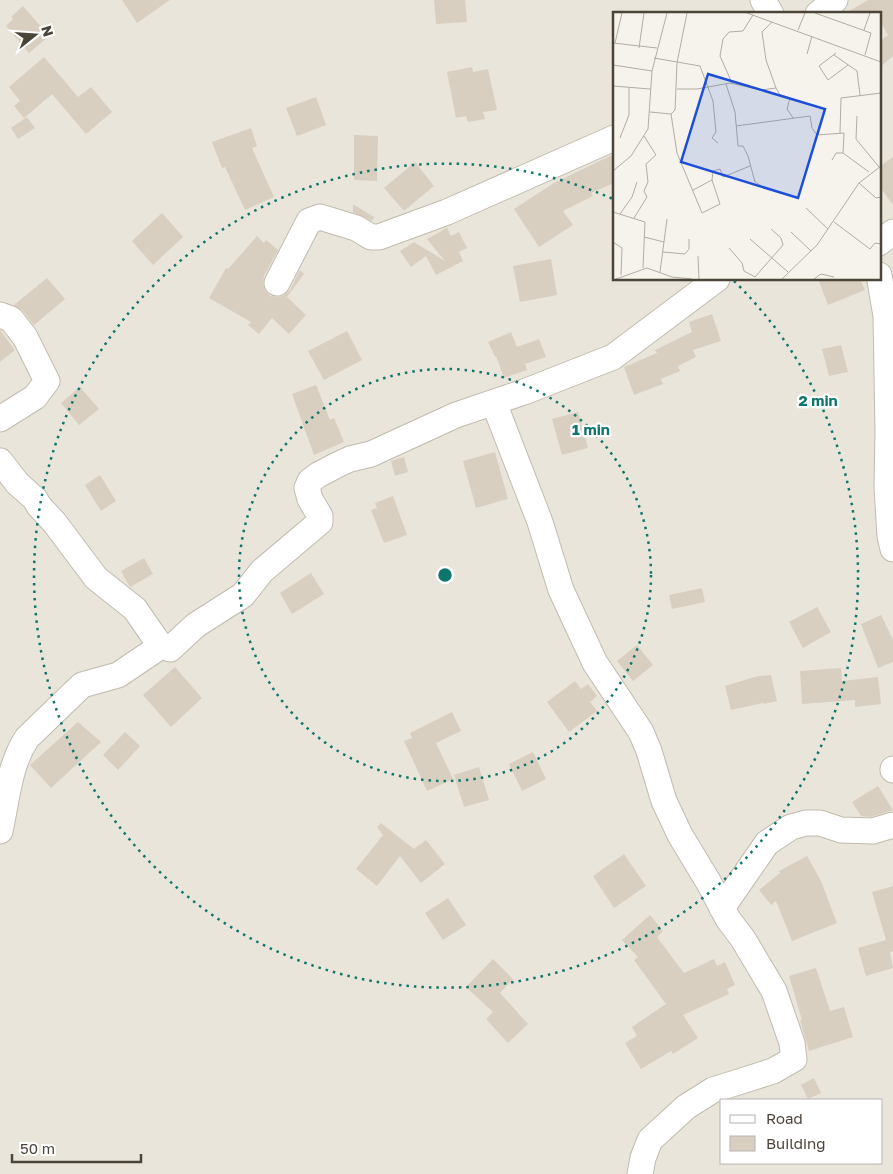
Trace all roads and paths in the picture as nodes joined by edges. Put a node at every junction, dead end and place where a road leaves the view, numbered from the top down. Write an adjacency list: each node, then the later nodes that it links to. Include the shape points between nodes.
1 (763, 0): 3 (street)
2 (835, 0): 4 (street)
3 (770, 12)
4 (820, 12)
5 (613, 138): 10 (street, via 447,212 379,237 371,237 356,228 320,217 309,220)
6 (893, 232): 7 (street)
7 (880, 242)
8 (716, 280): 12 (street, via 613,357)
9 (880, 280): 15 (street, via 886,316 887,487)
10 (277, 283)
11 (0, 315): 13 (street, via 11,319 48,381 35,397)
12 (494, 402): 16 (street, via 372,454 350,459 310,481 307,488 320,522 262,571 243,595 196,625 170,649); 19 (street, via 540,522 561,590 595,663 641,732 664,801)
13 (0, 419)
14 (0, 461): 16 (street, via 54,522 96,578 135,609)
15 (893, 549)
16 (162, 646): 18 (street, via 118,674 82,685 27,738 15,762)
17 (893, 826): 19 (street, via 873,831 841,830 820,823 791,827 767,843)
18 (0, 831)
19 (722, 908): 20 (street, via 774,991 792,1043 794,1059 773,1071 713,1090 686,1107 650,1140)
20 (640, 1174)

